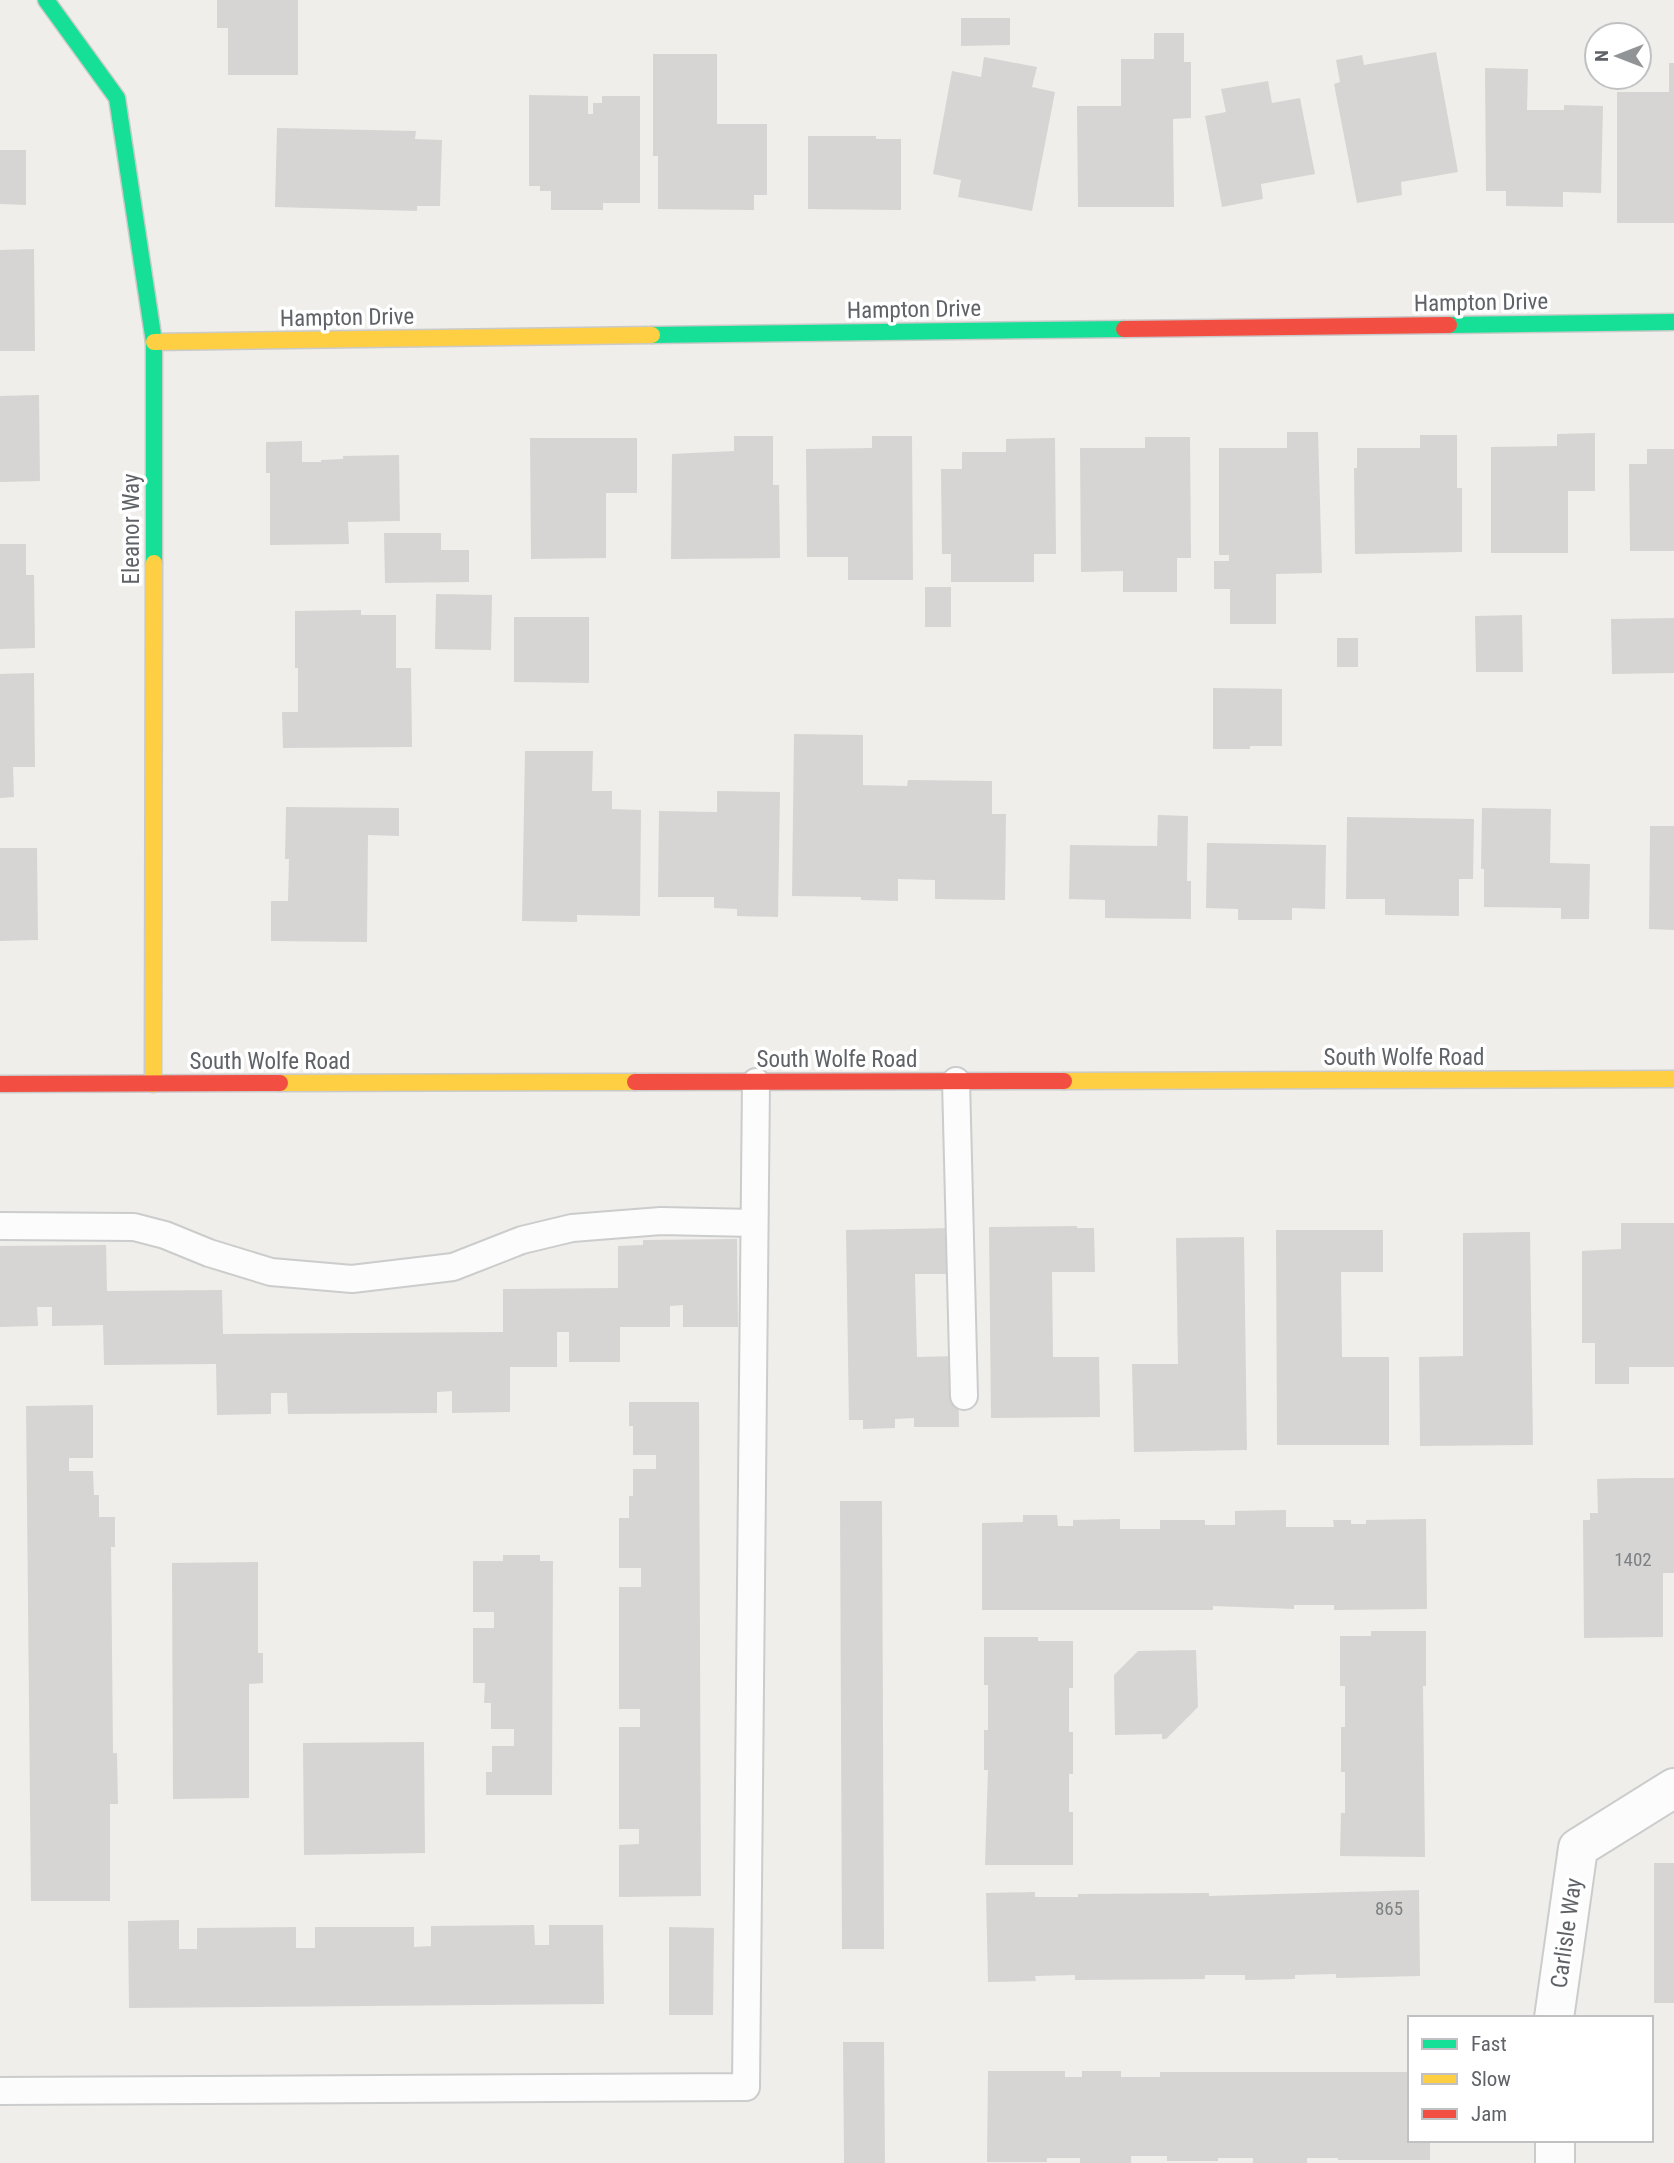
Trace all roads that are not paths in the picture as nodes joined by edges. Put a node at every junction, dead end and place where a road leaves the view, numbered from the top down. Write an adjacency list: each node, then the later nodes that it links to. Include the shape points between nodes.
1 (46, 0): 3 (street, Eleanor Way, via 117,98)
2 (1674, 322): 3 (street, Hampton Drive)
3 (154, 342): 8 (street, Eleanor Way)
4 (1674, 1079): 5 (street, South Wolfe Road)
5 (956, 1081): 6 (street, South Wolfe Road); 11 (lane)
6 (756, 1082): 8 (street, South Wolfe Road); 9 (lane)
7 (0, 1084): 8 (street, South Wolfe Road)
8 (153, 1084)
9 (754, 1223): 10 (lane, via 662,1221 572,1228 522,1240 453,1267 352,1279 271,1272 134,1227); 14 (lane, via 746,2087)
10 (0, 1226)
11 (964, 1396)
12 (1674, 1788): 13 (street, Carlisle Way, via 1578,1848)
13 (1554, 2016)
14 (0, 2091)
15 (1555, 2142): 16 (street)
16 (1555, 2163)

